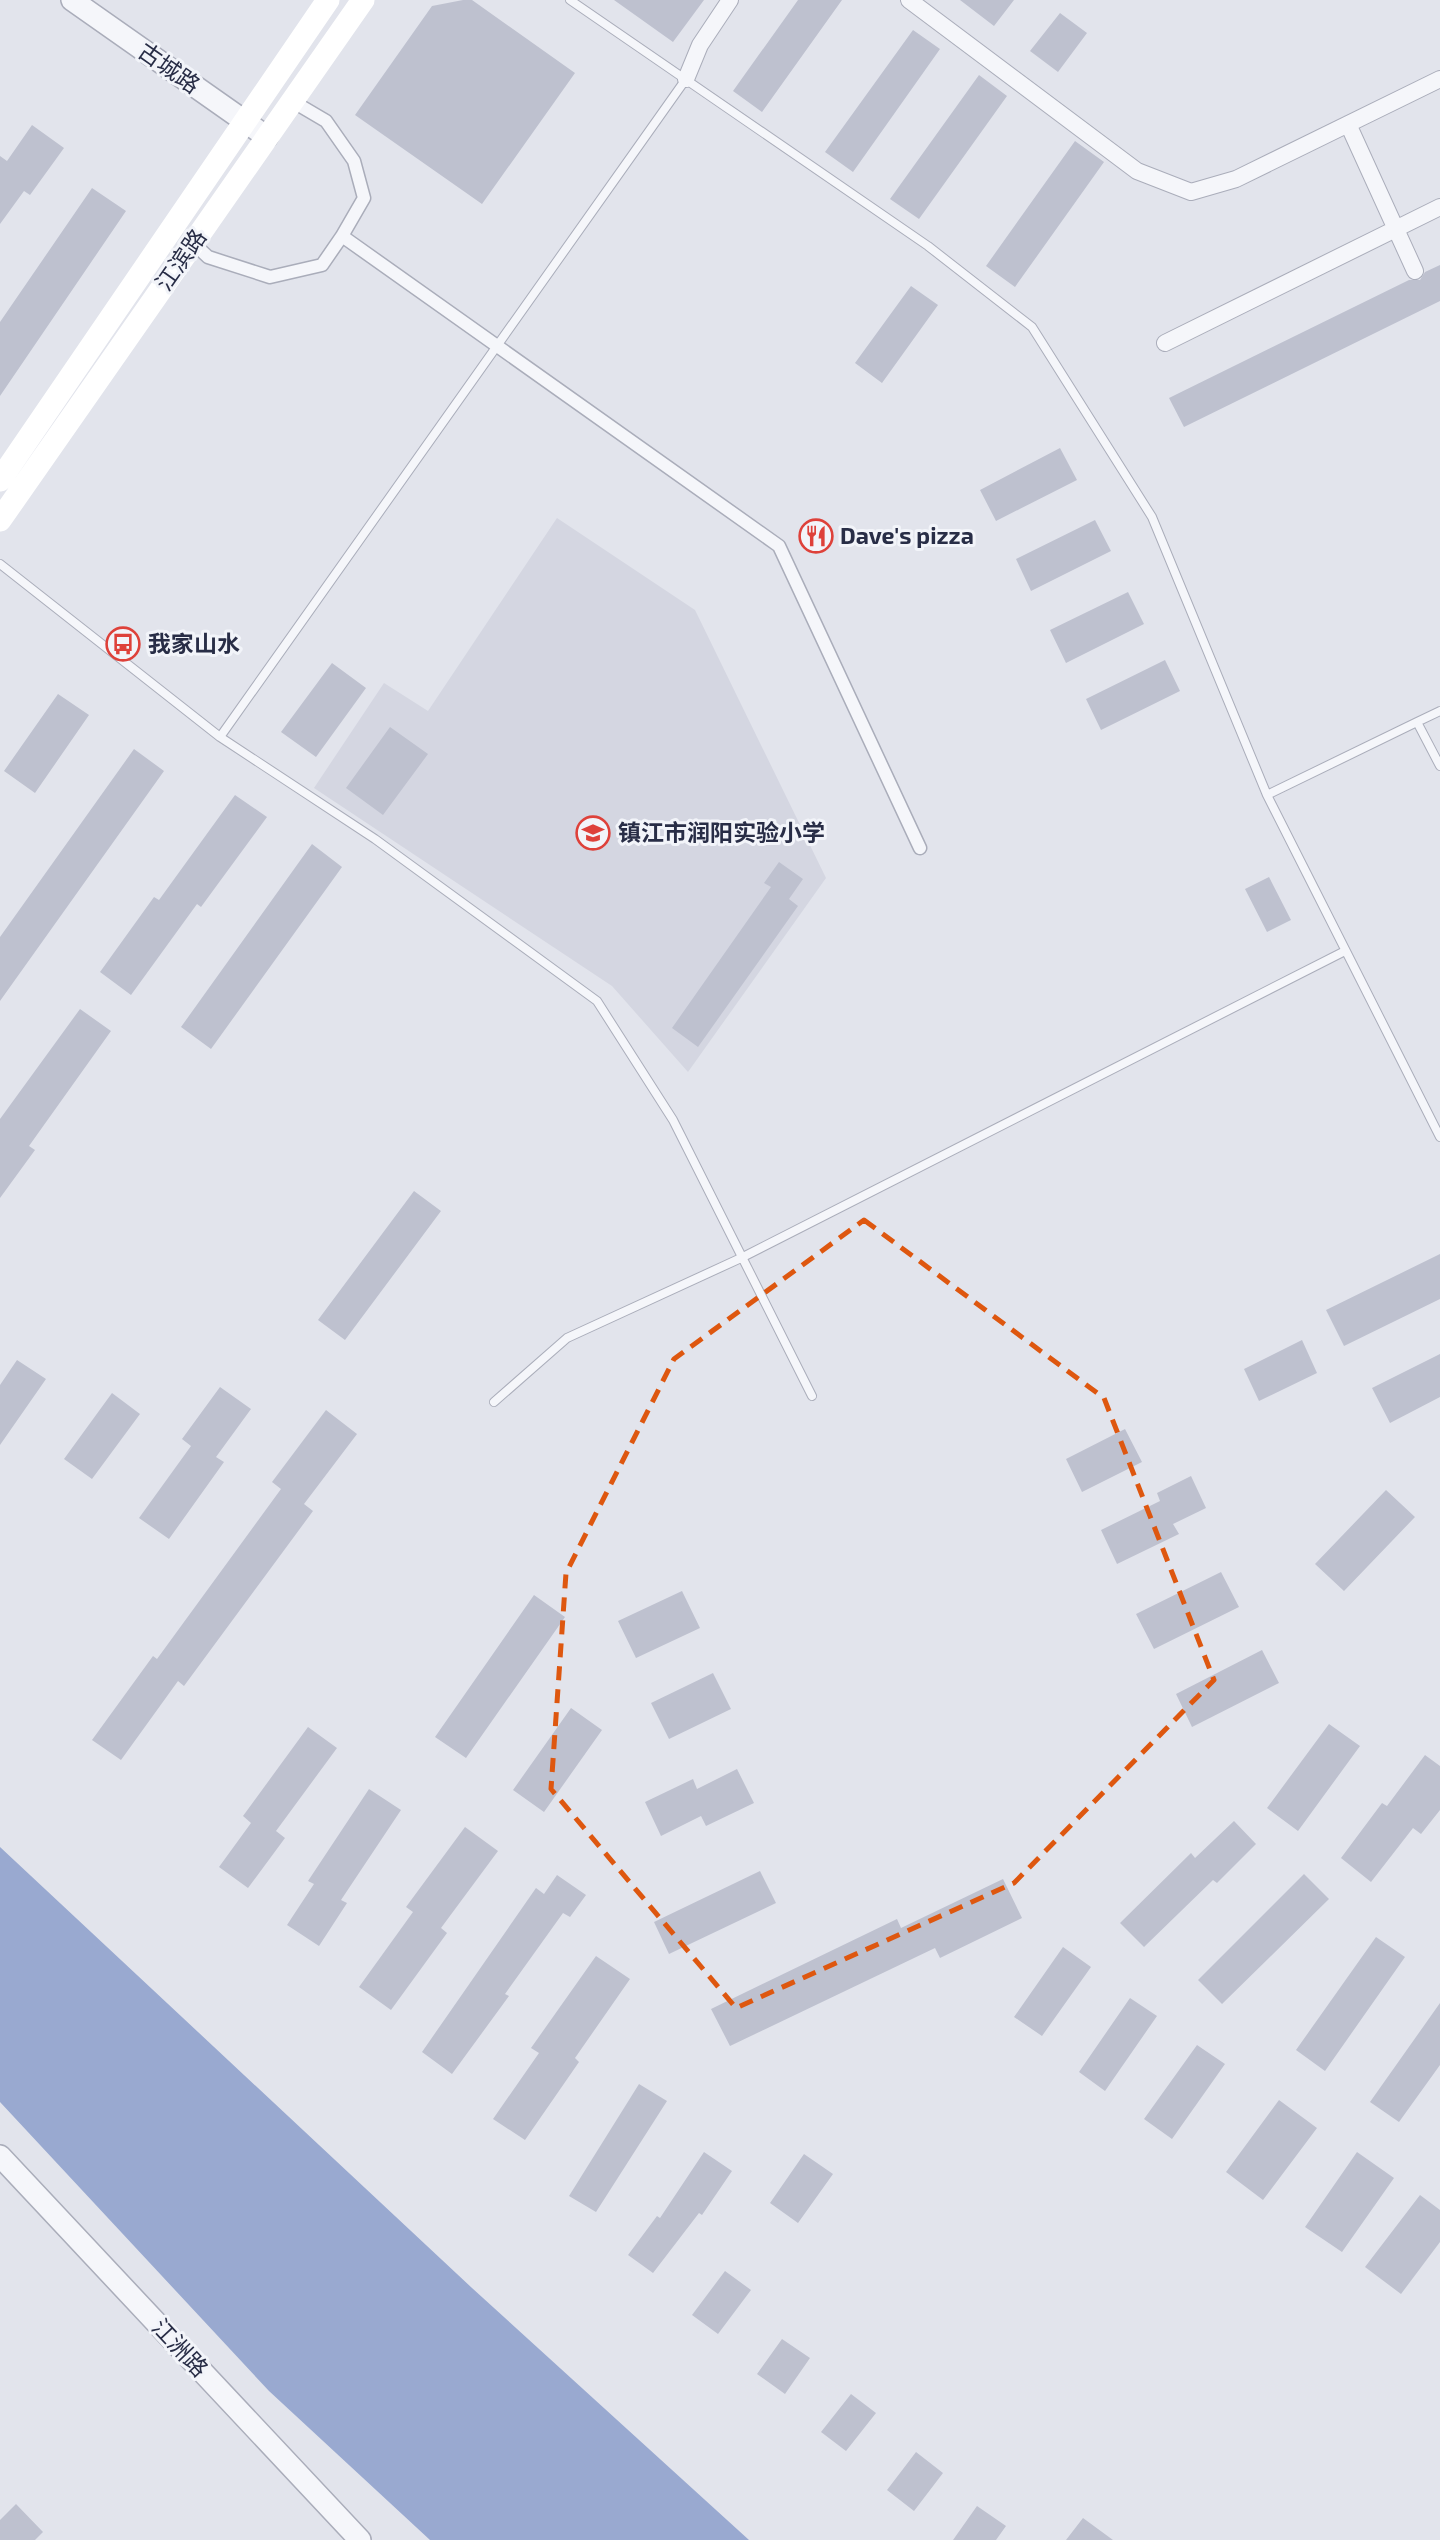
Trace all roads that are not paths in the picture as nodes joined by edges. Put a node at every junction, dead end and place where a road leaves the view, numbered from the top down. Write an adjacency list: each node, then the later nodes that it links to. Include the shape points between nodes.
1 (72, 0): 10 (street, 古城路)
2 (328, 0): 10 (main road, 江滨路)
3 (363, 0): 9 (main road, 江滨路)
4 (570, 0): 7 (lane)
5 (730, 0): 7 (street, via 700,45)
6 (909, 0): 11 (street, via 1137,171 1191,192 1236,179)
7 (686, 79): 19 (lane); 27 (lane, via 928,246 1032,327 1152,517)
8 (1440, 79): 11 (street)
9 (292, 101): 12 (main road, 江滨路); 15 (street, via 326,121 354,162 364,198)
10 (243, 120): 12 (street, 古城路); 20 (main road, 江滨路)
11 (1348, 124): 14 (street)
12 (267, 137): 16 (main road, 江滨路)
13 (1440, 206): 14 (street)
14 (1396, 228): 17 (street); 18 (street)
15 (342, 236): 16 (street, via 322,265 270,277 208,257); 19 (street)
16 (193, 243): 21 (main road, 江滨路)
17 (1415, 271)
18 (1165, 343)
19 (497, 346): 25 (lane); 28 (street, via 779,546)
20 (0, 480)
21 (0, 520)
22 (0, 564): 25 (lane)
23 (1440, 711): 24 (lane)
24 (1417, 722): 26 (lane); 27 (lane)
25 (220, 737): 31 (lane, via 375,839 597,1001 673,1120)
26 (1440, 766)
27 (1266, 795): 29 (lane)
28 (920, 849)
29 (1343, 952): 30 (lane); 31 (lane)
30 (1440, 1137)
31 (741, 1258): 32 (lane); 33 (lane, via 567,1338)
32 (812, 1396)
33 (495, 1402)
34 (0, 2156): 35 (street, 江洲路)
35 (360, 2540)

